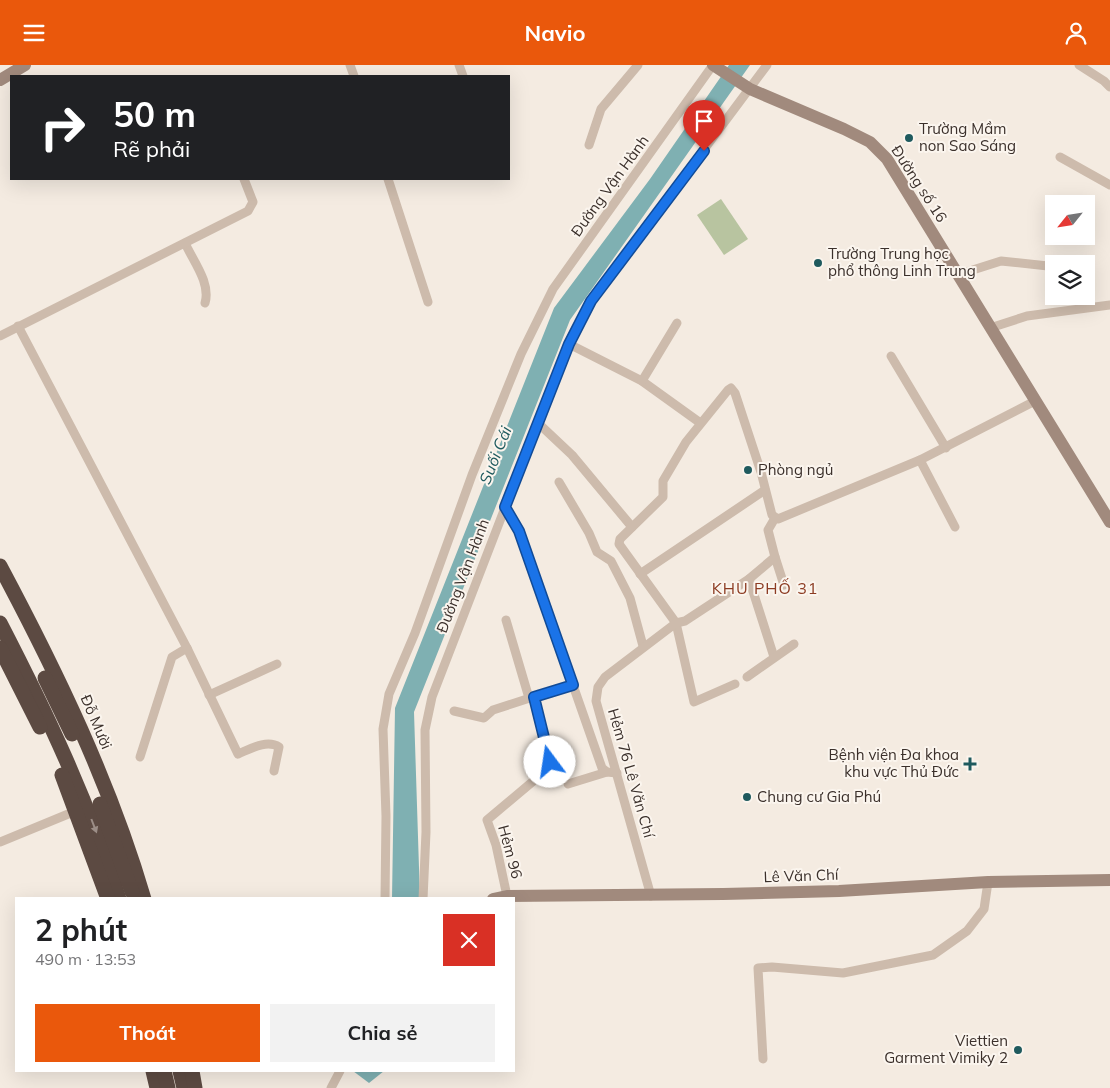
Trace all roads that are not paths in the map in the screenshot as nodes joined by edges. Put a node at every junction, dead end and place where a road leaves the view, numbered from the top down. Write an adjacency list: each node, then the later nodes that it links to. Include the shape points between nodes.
1 (25, 65): 6 (street)
2 (638, 65): 9 (street, via 601,109)
3 (767, 65): 7 (street, Đường Vận Hành)
4 (1079, 65): 8 (street)
5 (715, 67): 7 (street, Đường số 16); 75 (street, Đường Vận Hành, via 553,289 521,354 472,475 389,694 383,729)
6 (0, 80)
7 (746, 86): 16 (street, Đường số 16, via 870,142 886,159); 24 (street, Đường Vận Hành, via 591,301)
8 (1110, 87)
9 (589, 145)
10 (1060, 157): 13 (street)
11 (244, 180): 14 (street, via 253,202 248,211)
12 (388, 180): 17 (street)
13 (1110, 185)
14 (184, 243): 18 (street, via 206,286 208,295); 21 (street)
15 (1045, 266): 16 (street, via 1001,261)
16 (958, 275): 22 (street, Đường số 16)
17 (428, 302)
18 (205, 303)
19 (1110, 305): 22 (street, via 1027,316)
20 (677, 323): 26 (street)
21 (18, 326): 23 (street); 51 (street)
22 (990, 328): 27 (street, Đường số 16)
23 (0, 336)
24 (569, 344): 26 (street); 28 (street, Đường Vận Hành)
25 (892, 357): 30 (street)
26 (642, 381): 29 (street)
27 (1036, 401): 30 (street); 36 (street, Đường số 16)
28 (538, 423): 34 (street, Đường Vận Hành); 37 (street, via 577,461)
29 (699, 423): 33 (street, via 728,390 733,389); 37 (street, via 663,481 663,497)
30 (946, 448): 31 (street)
31 (920, 460): 35 (street, via 782,518); 38 (street)
32 (559, 482): 49 (street, via 597,552 611,561 630,598)
33 (765, 490): 35 (street); 41 (street)
34 (505, 507): 56 (street, via 519,531); 76 (street, Đường Vận Hành, via 427,716)
35 (775, 518): 39 (street, via 768,530)
36 (1110, 522)
37 (632, 527): 41 (street, via 619,544)
38 (955, 527)
39 (775, 557): 42 (street, Hẻm 76 Lê Văn Chí); 43 (street)
40 (0, 566): 74 (highway, Đỗ Mười, via 71,707 129,849)
41 (640, 574): 47 (street)
42 (749, 579): 47 (street, Hẻm 76 Lê Văn Chí, via 685,621); 52 (street)
43 (784, 585)
44 (0, 586): 73 (highway, Đỗ Mười, via 70,729)
45 (506, 620): 58 (street)
46 (0, 623): 65 (highway, via 64,754)
47 (676, 623): 49 (street, Hẻm 76 Lê Văn Chí); 55 (street, via 694,702)
48 (794, 644): 52 (street)
49 (643, 646): 63 (street, Hẻm 76 Lê Văn Chí, via 604,677 598,687 596,701)
50 (0, 648): 65 (highway)
51 (187, 648): 57 (street); 60 (street, via 172,657)
52 (774, 657): 54 (street)
53 (276, 664): 57 (street)
54 (747, 677)
55 (736, 684)
56 (573, 685): 58 (street); 62 (street, via 602,768)
57 (209, 695): 61 (street, via 238,754 264,744 279,747)
58 (532, 697): 59 (street, via 493,710 484,718); 69 (street, Hẻm 96, via 550,767 487,820 496,845)
59 (454, 711)
60 (140, 757)
61 (274, 771)
62 (607, 772): 63 (street); 64 (street)
63 (617, 773): 70 (street, Hẻm 76 Lê Văn Chí)
64 (568, 784)
65 (81, 809): 66 (street); 71 (highway); 72 (highway, one-way to 72)
66 (0, 842)
67 (1110, 880): 68 (street, Lê Văn Chí)
68 (988, 882): 70 (street, Lê Văn Chí, via 839,891); 78 (street, via 984,909 967,931 932,955 843,973 758,968)
69 (506, 896): 70 (street, Lê Văn Chí); 77 (street, Lê Văn Chí)
70 (652, 896)
71 (107, 897)
72 (118, 897)
73 (133, 897)
74 (143, 897)
75 (385, 897)
76 (423, 897)
77 (501, 897)
78 (763, 1059)
79 (153, 1072): 84 (highway)
80 (164, 1072): 85 (highway)
81 (180, 1072): 86 (highway)
82 (192, 1072): 87 (highway)
83 (339, 1072): 88 (street)
84 (157, 1088)
85 (168, 1088)
86 (184, 1088)
87 (195, 1088)
88 (330, 1088)

